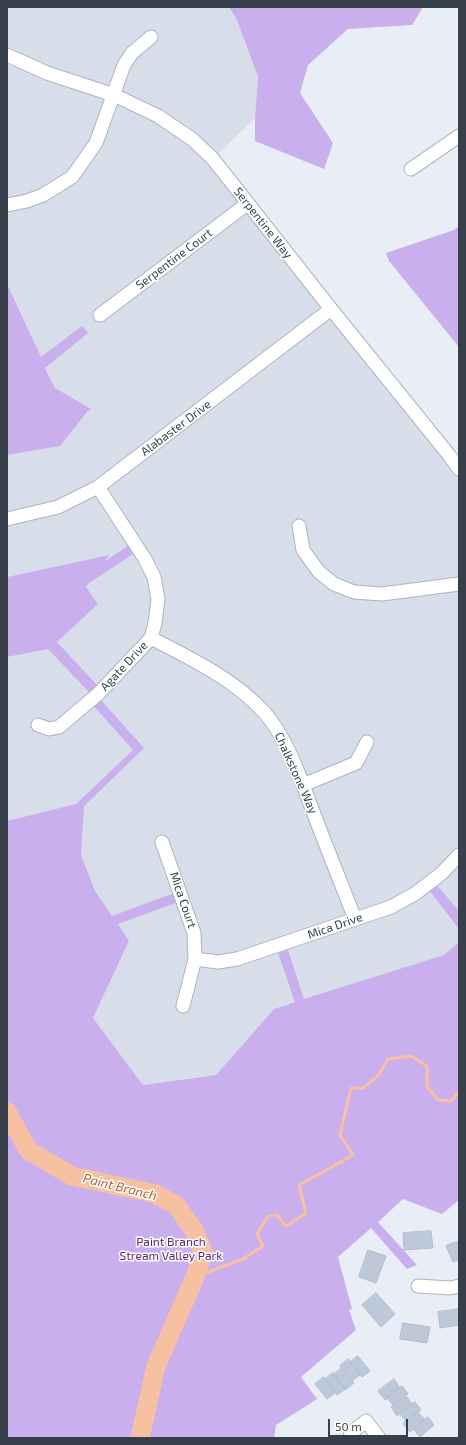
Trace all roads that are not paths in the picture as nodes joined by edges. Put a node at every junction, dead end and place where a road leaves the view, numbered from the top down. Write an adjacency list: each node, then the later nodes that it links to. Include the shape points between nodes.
1 (151, 37): 3 (street, via 132,53 124,65)
2 (7, 55): 3 (street, Serpentine Way, via 47,73)
3 (114, 95): 6 (street, Serpentine Way, via 158,116 192,139 213,159); 7 (street, via 96,143 72,177 43,195)
4 (459, 136): 5 (street)
5 (411, 169)
6 (247, 204): 8 (street, Serpentine Way); 9 (street, Serpentine Court)
7 (7, 205)
8 (331, 309): 10 (street, Serpentine Way); 11 (street, Alabaster Drive)
9 (100, 315)
10 (459, 469)
11 (98, 487): 12 (street, Alabaster Drive, via 58,507); 15 (street, Agate Drive, via 154,577 158,599 156,623)
12 (7, 519)
13 (299, 526): 14 (street, via 303,550 319,572 334,584 354,592 382,594)
14 (459, 584)
15 (151, 638): 16 (street, Agate Drive, via 98,694 59,727 49,729); 18 (street, Chalkstone Way, via 211,669 243,692 264,712 281,736)
16 (38, 725)
17 (367, 742): 18 (street, via 356,763)
18 (303, 785): 21 (street, Chalkstone Way)
19 (162, 842): 22 (street, Mica Court, via 191,922)
20 (459, 855): 21 (street, Mica Drive, via 442,873 416,893 391,907)
21 (355, 919): 22 (street, Mica Drive, via 238,959 218,962)
22 (195, 959): 23 (street, Mica Court)
23 (183, 1006)
24 (418, 1286): 25 (street)
25 (459, 1286)
26 (351, 1436): 27 (street, via 366,1422)
27 (379, 1438)

